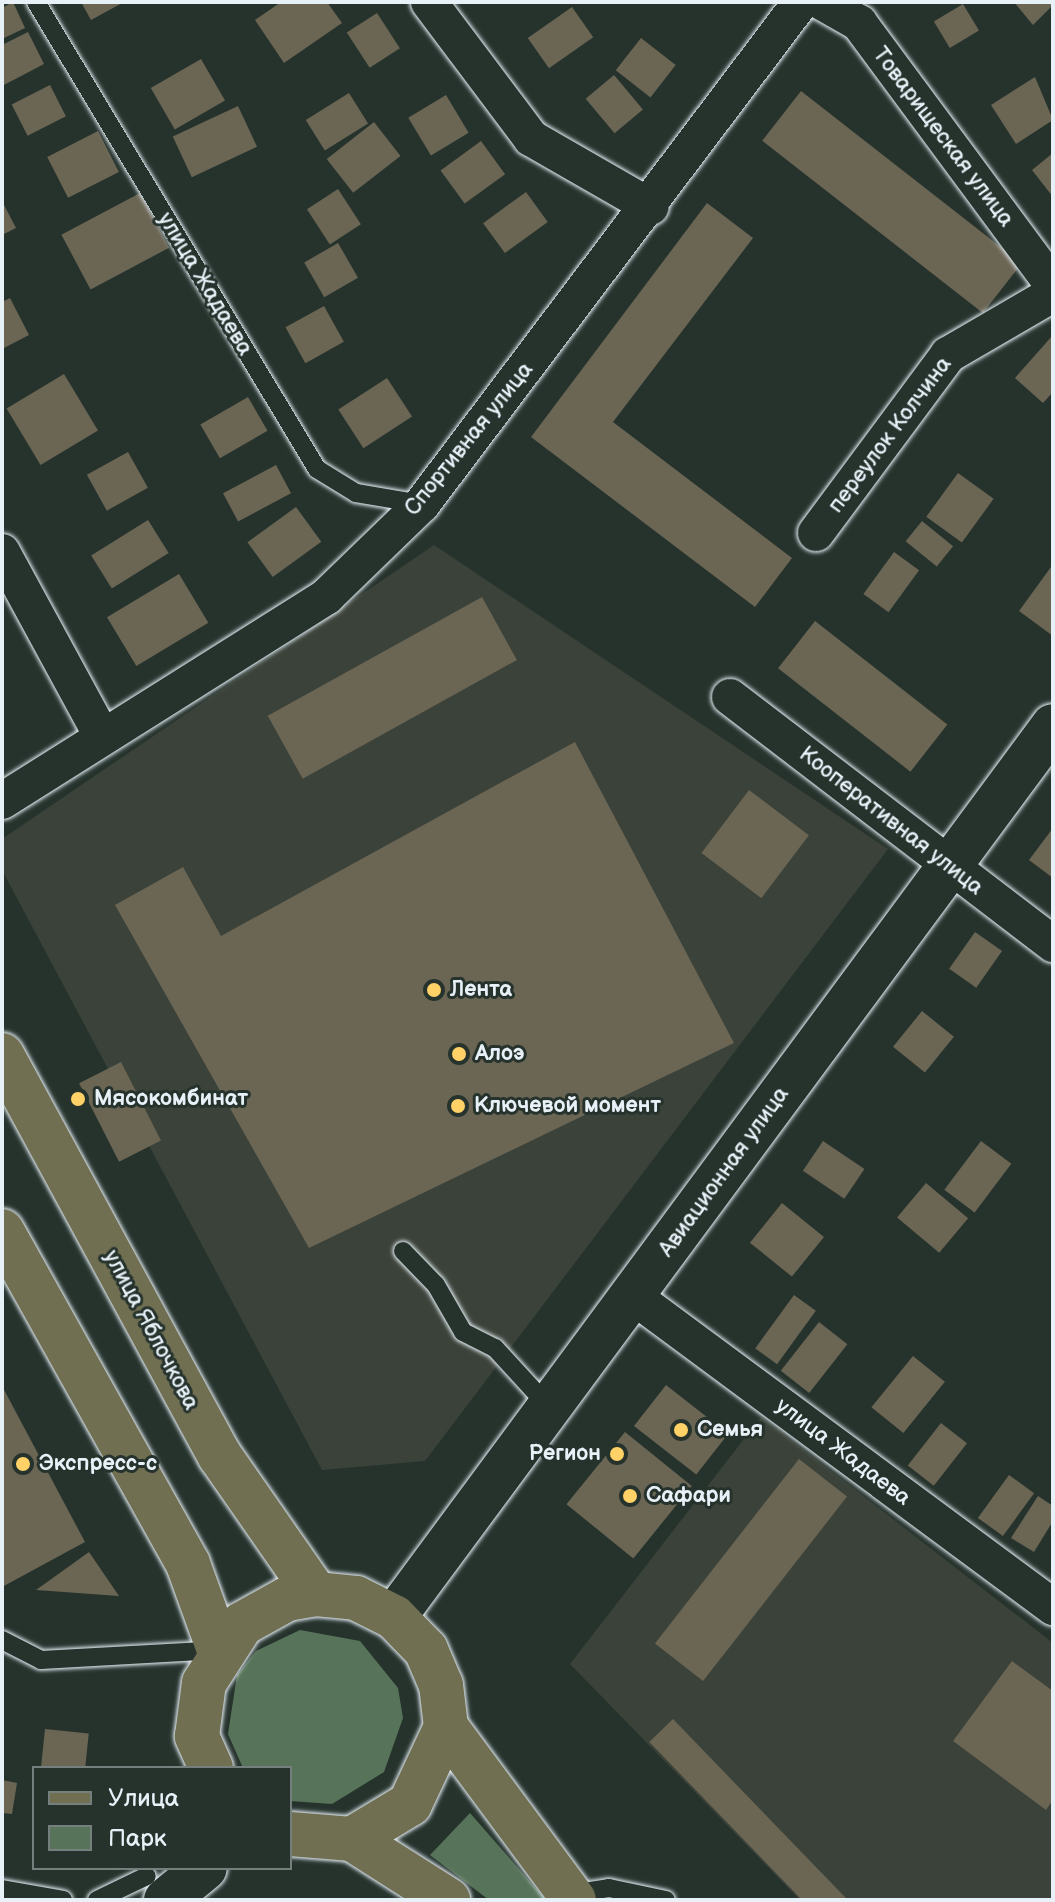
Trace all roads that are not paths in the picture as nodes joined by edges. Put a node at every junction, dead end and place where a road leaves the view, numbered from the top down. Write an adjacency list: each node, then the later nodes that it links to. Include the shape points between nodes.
1 (36, 2): 8 (lane, улица Жадаева, via 317,469 356,493)
2 (429, 2): 5 (street, via 531,138)
3 (801, 2): 5 (street, Спортивная улица)
4 (822, 2): 6 (street, Товарищеская улица, via 859,23)
5 (651, 207): 8 (street, Спортивная улица)
6 (1053, 285)
7 (1053, 294): 9 (street, переулок Колчина, via 948,355)
8 (422, 504): 13 (street, Спортивная улица, via 327,596)
9 (816, 533)
10 (2, 552): 13 (street)
11 (730, 697): 15 (street, Кооперативная улица)
12 (1053, 726): 15 (main road, Авиационная улица)
13 (101, 734): 14 (street, Спортивная улица)
14 (2, 801)
15 (948, 867): 16 (street, Кооперативная улица); 20 (main road, Авиационная улица)
16 (1053, 944)
17 (2, 1055): 22 (main road, улица Яблочкова, via 220,1456)
18 (2, 1231): 26 (main road, via 188,1564)
19 (403, 1251): 21 (lane, via 436,1285 463,1332 495,1348)
20 (633, 1296): 21 (main road, Авиационная улица); 23 (street, улица Жадаева)
21 (549, 1407): 24 (main road, Авиационная улица)
22 (316, 1594): 24 (main road, via 356,1598); 26 (main road, via 263,1609)
23 (1053, 1607)
24 (394, 1617): 27 (main road, via 426,1650 441,1685)
25 (2, 1640): 26 (lane, via 41,1660)
26 (219, 1650): 28 (main road, via 204,1683)
27 (446, 1727): 30 (main road, via 410,1804); 34 (main road)
28 (198, 1757)
29 (292, 1834): 30 (main road)
30 (352, 1839): 37 (main road)
31 (199, 1870): 32 (main road)
32 (152, 1886): 36 (lane)
33 (2, 1889): 35 (lane)
34 (572, 1897): 38 (lane, via 609,1888)
35 (63, 1900)
36 (97, 1900)
37 (448, 1900)
38 (666, 1900)

